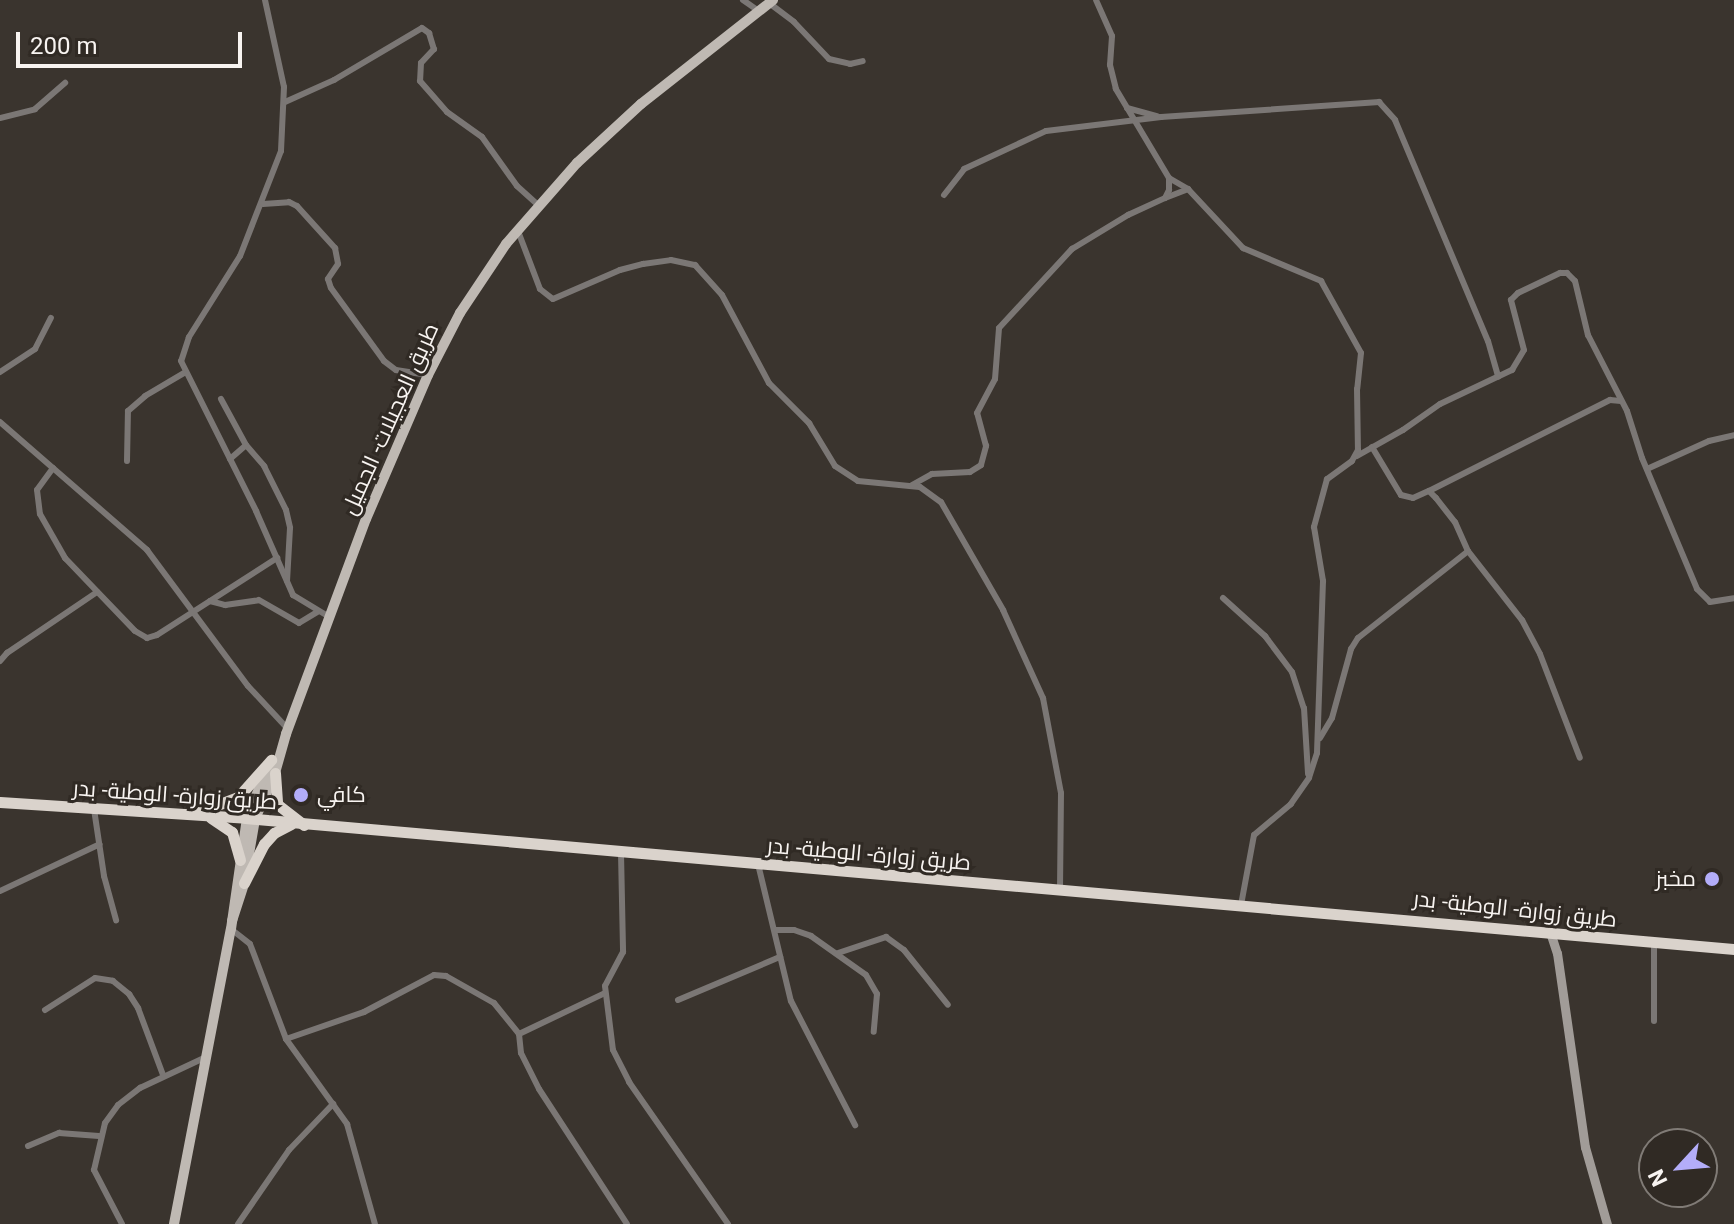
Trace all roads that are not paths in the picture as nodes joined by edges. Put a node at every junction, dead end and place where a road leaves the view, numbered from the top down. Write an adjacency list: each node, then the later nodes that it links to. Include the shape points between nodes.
1 (265, 0): 8 (street)
2 (743, 0): 5 (street)
3 (1096, 0): 9 (street, via 1112,36 1112,78)
4 (771, 2): 5 (main road, طريق العجيلات- الجميل); 6 (street, via 829,59)
5 (759, 11): 18 (main road, طريق العجيلات- الجميل, via 614,126)
6 (863, 61)
7 (65, 83): 11 (street, via 35,109)
8 (285, 102): 17 (street, via 281,151); 18 (street, via 422,28 434,49 421,63 420,81 447,112 482,137 517,186)
9 (1127, 108): 10 (street); 12 (street)
10 (1161, 117): 12 (street); 24 (street, via 1385,105 1456,262)
11 (0, 118)
12 (1135, 121): 13 (street); 15 (street, via 1039,134 964,169)
13 (1169, 178): 14 (street); 16 (street)
14 (1188, 189): 16 (street); 33 (street, via 1243,248 1315,277 1326,288 1361,353)
15 (944, 195)
16 (1165, 198): 38 (street, via 1072,249 999,328 995,379 977,413 986,446 981,465 970,472 932,474)
17 (263, 204): 22 (street, via 240,256 181,351); 23 (street, via 297,206 335,248 338,264 328,279 331,288 384,361 396,370)
18 (538, 205): 19 (main road, طريق العجيلات- الجميل)
19 (518, 229): 23 (main road, طريق العجيلات- الجميل, via 460,313); 38 (street, via 540,289 553,299 643,264 671,260 695,265 722,295 769,383 809,423 835,466 858,481)
20 (51, 318): 21 (street, via 35,349)
21 (0, 372)
22 (184, 373): 34 (street); 35 (street, via 128,411)
23 (428, 375): 49 (main road, طريق العجيلات- الجميل, via 366,519)
24 (1498, 377): 25 (street, via 1517,366 1524,350 1511,310 1513,297 1567,273 1575,281 1588,335); 32 (street, via 1440,404)
25 (1612, 387): 27 (street); 28 (street)
26 (221, 399): 31 (street)
27 (1610, 400): 28 (street); 39 (street)
28 (1621, 401): 37 (street)
29 (0, 422): 36 (street)
30 (1734, 435): 37 (street)
31 (246, 445): 34 (street); 42 (street, via 264,466 286,510)
32 (1372, 447): 33 (street); 39 (street, via 1401,495 1413,498)
33 (1357, 456): 52 (street, via 1327,479 1314,527 1323,581)
34 (230, 459): 41 (street)
35 (127, 461)
36 (53, 468): 43 (street, via 37,490 40,514 65,558); 47 (street, via 129,532)
37 (1647, 469): 45 (street, via 1697,589 1716,603)
38 (911, 486): 68 (street, via 934,495 950,516 1035,677 1060,780)
39 (1429, 491): 40 (street, via 1455,522)
40 (1468, 551): 52 (street, via 1358,638 1332,718); 53 (street, via 1531,634)
41 (277, 558): 42 (street); 46 (street)
42 (287, 584): 48 (street, via 297,599)
43 (97, 592): 47 (street, via 147,638); 50 (street)
44 (1223, 598): 56 (street, via 1265,636 1292,672 1304,708)
45 (1734, 598)
46 (210, 601): 47 (street); 48 (street, via 225,605 259,600 299,623)
47 (194, 611): 51 (street)
48 (317, 612): 49 (street)
49 (331, 618): 51 (main road, طريق العجيلات- الجميل)
50 (0, 661)
51 (287, 732): 54 (main road); 55 (main road)
52 (1319, 741): 56 (street)
53 (1580, 758)
54 (271, 760): 59 (highway, via 238,797); 60 (main road)
55 (275, 773): 60 (main road); 62 (highway, via 277,804)
56 (1309, 778): 70 (street, via 1291,804 1254,835)
57 (0, 802): 58 (highway, طريق زوارة- الوطية- بدر)
58 (94, 809): 59 (highway, طريق زوارة- الوطية- بدر); 63 (street)
59 (197, 814): 60 (highway, طريق زوارة- الوطية- بدر); 65 (highway, via 228,828)
60 (251, 819): 61 (highway, طريق زوارة- الوطية- بدر); 65 (main road); 67 (main road)
61 (291, 824): 62 (highway, طريق زوارة- الوطية- بدر); 67 (highway, via 264,844)
62 (304, 825): 64 (highway, طريق زوارة- الوطية- بدر)
63 (100, 844): 69 (street); 71 (street)
64 (621, 853): 66 (highway, طريق زوارة- الوطية- بدر); 79 (street, via 623,952 606,980)
65 (240, 860): 72 (main road)
66 (758, 864): 68 (highway, طريق زوارة- الوطية- بدر); 73 (street)
67 (244, 883): 72 (main road)
68 (1060, 890): 70 (highway, طريق زوارة- الوطية- بدر)
69 (0, 891)
70 (1241, 905): 74 (highway, طريق زوارة- الوطية- بدر)
71 (116, 920)
72 (231, 925): 86 (street, via 255,952); 87 (main road)
73 (775, 930): 77 (street, via 802,932); 78 (street)
74 (1550, 932): 75 (highway, طريق زوارة- الوطية- بدر); 99 (street, via 1585,1147)
75 (1654, 943): 76 (highway, طريق زوارة- الوطية- بدر); 83 (street)
76 (1734, 949)
77 (838, 953): 81 (street, via 886,937 904,950); 84 (street, via 874,985)
78 (780, 957): 80 (street); 90 (street, via 798,1018)
79 (605, 993): 85 (street); 98 (street, via 621,1070)
80 (678, 1000)
81 (948, 1005)
82 (45, 1010): 88 (street, via 95,978 113,981 138,1008)
83 (1654, 1021)
84 (874, 1032)
85 (519, 1034): 86 (street, via 494,1003 446,976 434,975 364,1012); 97 (street, via 521,1053 539,1089)
86 (286, 1039): 89 (street)
87 (206, 1057): 88 (street); 94 (main road)
88 (163, 1075): 91 (street, via 118,1105)
89 (333, 1104): 95 (street, via 289,1150); 96 (street, via 352,1133)
90 (855, 1125)
91 (99, 1136): 92 (street, via 59,1133); 93 (street, via 96,1179)
92 (28, 1146)
93 (122, 1224)
94 (174, 1224)
95 (238, 1224)
96 (375, 1224)
97 (627, 1224)
98 (728, 1224)
99 (1607, 1224)

